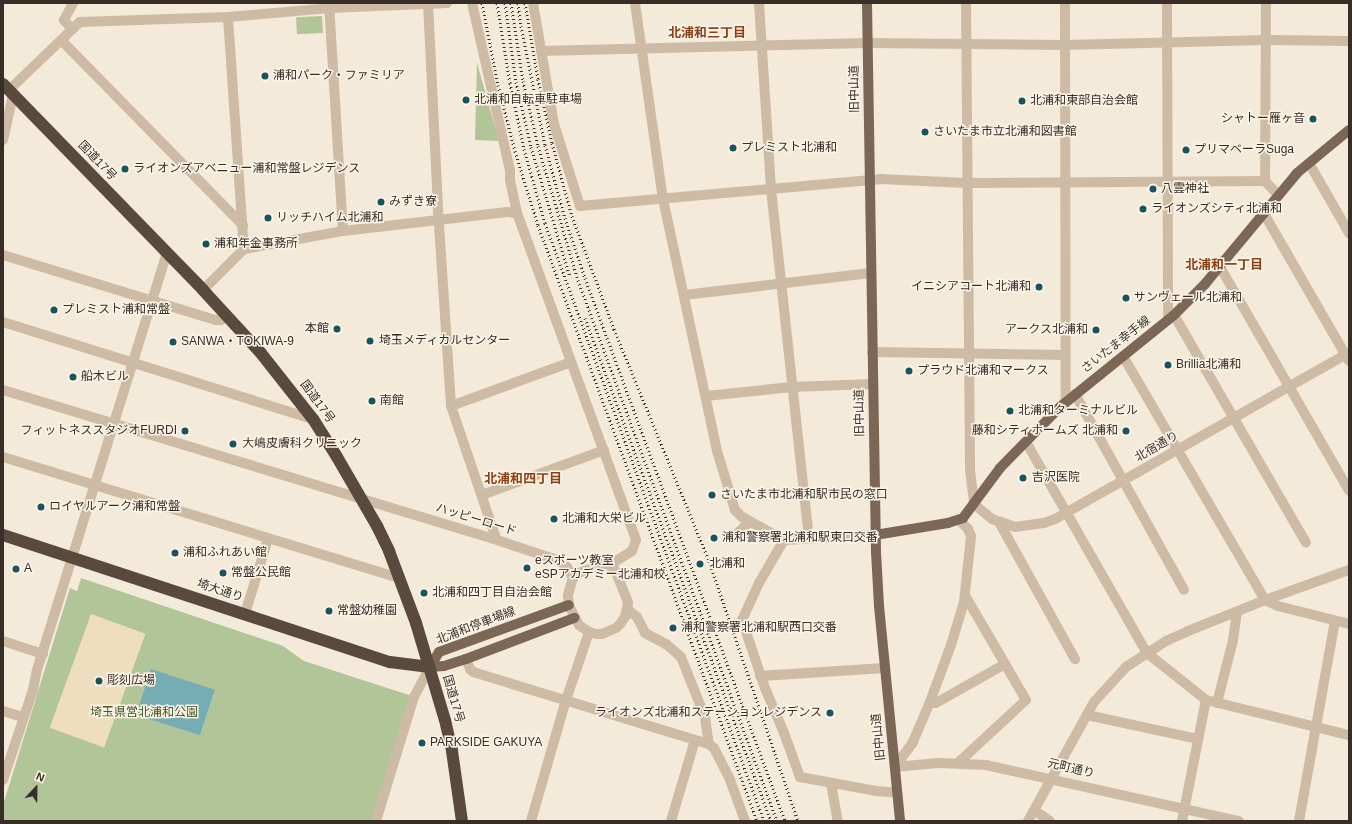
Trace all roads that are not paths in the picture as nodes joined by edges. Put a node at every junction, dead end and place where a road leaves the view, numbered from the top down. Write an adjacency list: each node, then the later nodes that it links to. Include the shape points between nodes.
1 (73, 3): 15 (street, via 64,20)
2 (447, 3): 12 (street)
3 (472, 3): 40 (street, via 510,170)
4 (533, 3): 25 (street)
5 (635, 3): 24 (street)
6 (759, 3): 22 (street)
7 (867, 3): 20 (main road, 旧中山道)
8 (966, 3): 21 (street)
9 (1065, 3): 23 (street)
10 (1167, 3): 19 (street)
11 (1266, 3): 17 (street)
12 (428, 4): 13 (street); 41 (street)
13 (330, 6): 14 (street); 43 (street)
14 (228, 17): 15 (street, via 80,22); 42 (street)
15 (72, 29): 16 (street)
16 (61, 40): 26 (street); 42 (street)
17 (1266, 40): 18 (street); 19 (street); 32 (street)
18 (1349, 41)
19 (1167, 43): 23 (street); 33 (street)
20 (868, 44): 21 (street); 22 (street); 31 (main road, 旧中山道)
21 (966, 44): 23 (street); 34 (street)
22 (761, 45): 24 (street); 36 (street)
23 (1065, 45): 35 (street)
24 (642, 48): 25 (street); 38 (street)
25 (541, 51): 38 (street, via 554,124 580,206)
26 (8, 90): 27 (street); 46 (highway, 国道17号)
27 (6, 123): 29 (street)
28 (1349, 130): 30 (main road, さいたま幸手線)
29 (3, 140)
30 (1309, 163): 37 (main road, さいたま幸手線); 44 (street)
31 (869, 180): 34 (street); 36 (street); 49 (main road, 旧中山道)
32 (1266, 181): 33 (street); 37 (street)
33 (1167, 182): 35 (street); 55 (street)
34 (967, 183): 35 (street); 58 (street)
35 (1065, 183): 59 (street)
36 (771, 189): 38 (street); 50 (street)
37 (1278, 195): 39 (main road, さいたま幸手線)
38 (663, 199): 52 (street)
39 (1263, 212): 48 (main road, さいたま幸手線); 61 (street)
40 (517, 213): 41 (street); 62 (street)
41 (438, 220): 43 (street); 71 (street)
42 (243, 225): 45 (street)
43 (343, 231): 45 (street)
44 (1349, 233)
45 (244, 249): 51 (street)
46 (167, 253): 51 (highway, 国道17号); 53 (street)
47 (3, 255): 53 (street)
48 (1220, 267): 55 (main road, さいたま幸手線); 66 (street)
49 (871, 273): 50 (street); 57 (main road, 旧中山道)
50 (781, 284): 52 (street); 65 (street)
51 (203, 290): 54 (highway, 国道17号)
52 (684, 295): 69 (street)
53 (152, 301): 54 (street, via 216,320); 63 (street)
54 (227, 316): 73 (highway, 国道17号, via 282,378)
55 (1171, 318): 60 (main road, さいたま幸手線); 72 (street)
56 (3, 322): 63 (street)
57 (872, 352): 58 (street); 64 (main road, 旧中山道)
58 (968, 354): 59 (street); 84 (street, via 970,480)
59 (1065, 355): 70 (street)
60 (1123, 356): 68 (main road, さいたま幸手線); 77 (street)
61 (1348, 356): 66 (street, 北宿通り)
62 (571, 362): 71 (street); 76 (street)
63 (133, 363): 73 (street); 74 (street)
64 (872, 384): 65 (street); 91 (main road, 旧中山道)
65 (792, 386): 69 (street); 89 (street)
66 (1290, 387): 72 (street, 北宿通り); 81 (street)
67 (3, 390): 74 (street, ハッピーロード)
68 (1075, 394): 70 (main road, さいたま幸手線); 79 (street)
69 (706, 396): 87 (street, via 721,466 735,510 737,514)
70 (1066, 402): 75 (main road, さいたま幸手線)
71 (451, 406): 82 (street)
72 (1234, 418): 77 (street, 北宿通り); 96 (street)
73 (313, 419): 83 (highway, 国道17号)
74 (114, 424): 80 (street); 83 (street, ハッピーロード)
75 (1026, 442): 84 (main road, さいたま幸手線, via 994,475); 85 (street)
76 (604, 450): 82 (street); 98 (street, via 636,540 632,551)
77 (1179, 450): 79 (street, 北宿通り); 104 (street)
78 (3, 457): 80 (street)
79 (1124, 482): 85 (street, 北宿通り); 102 (street)
80 (94, 486): 93 (street); 97 (street)
81 (1349, 490)
82 (482, 496): 94 (street, via 495,535)
83 (362, 500): 94 (street, ハッピーロード); 100 (highway, 国道17号, via 389,550)
84 (974, 504): 86 (main road, さいたま幸手線); 88 (street, 北宿通り)
85 (1067, 514): 88 (street, 北宿通り, via 1032,525 1015,527); 114 (street)
86 (959, 520): 91 (main road, via 905,532); 103 (street, via 971,536)
87 (750, 521): 92 (street); 95 (street)
88 (999, 522): 117 (street)
89 (808, 527)
90 (3, 535): 97 (highway, 埼大通り)
91 (876, 535): 95 (street); 120 (main road, 旧中山道, via 877,587)
92 (735, 536)
93 (268, 539): 100 (street); 108 (street)
94 (494, 539): 101 (street, ハッピーロード, via 557,560 567,567)
95 (784, 540): 121 (street, via 759,583 742,620)
96 (1306, 544)
97 (72, 558): 108 (highway, 埼大通り); 115 (street)
98 (610, 565): 101 (street, via 603,564); 106 (street, via 615,570 628,603)
99 (1349, 570): 104 (street)
100 (400, 578): 119 (highway, 国道17号)
101 (573, 578): 105 (street, via 568,595)
102 (1184, 590)
103 (965, 595): 118 (street); 124 (street, via 951,645)
104 (1265, 600): 107 (street); 110 (street, via 1278,606)
105 (569, 605): 109 (street); 119 (main road, 北浦和停車場線, via 439,652)
106 (627, 609): 112 (street, via 625,617 616,628 602,634); 133 (street, via 637,618 645,633 671,647 682,657 705,717)
107 (1237, 612): 114 (street, via 1188,631); 125 (street, via 1233,640)
108 (245, 614): 119 (highway, 埼大通り, via 390,662 405,666)
109 (574, 618): 112 (street); 116 (main road)
110 (1336, 621): 111 (street); 129 (street)
111 (1349, 624)
112 (588, 632): 122 (street)
113 (3, 641): 115 (street)
114 (1147, 653): 123 (street); 127 (street, via 1126,667 1094,702)
115 (43, 654): 128 (street)
116 (466, 659): 119 (main road, via 444,666); 122 (street, via 473,672)
117 (1075, 659)
118 (1005, 664): 124 (street, via 936,703); 134 (street, via 1026,700)
119 (430, 667): 142 (street, via 414,698); 143 (highway, 国道17号, via 452,751)
120 (885, 668): 121 (street); 135 (main road, 旧中山道)
121 (760, 676): 138 (street, via 800,777)
122 (566, 700): 132 (street); 144 (street)
123 (1206, 700): 125 (street); 131 (street)
124 (930, 702): 135 (street, via 912,744)
125 (1217, 703): 129 (street)
126 (3, 711): 128 (street)
127 (1087, 715): 131 (street); 136 (street)
128 (23, 717): 137 (street)
129 (1316, 727): 130 (street); 153 (street)
130 (1349, 735)
131 (1198, 739): 140 (street)
132 (695, 740): 133 (street); 145 (street)
133 (709, 744): 146 (street, via 714,748 727,774)
134 (959, 762): 135 (street, 元町通り); 136 (street, 元町通り)
135 (895, 767): 139 (main road, 旧中山道)
136 (1051, 778): 140 (street, 元町通り); 141 (street)
137 (3, 780)
138 (831, 783): 139 (street); 147 (street)
139 (897, 793): 148 (main road, 旧中山道)
140 (1186, 809): 151 (street); 152 (street, 元町通り)
141 (1034, 810): 149 (street); 150 (street)
142 (376, 821)
143 (462, 821)
144 (531, 821)
145 (671, 821)
146 (745, 821)
147 (838, 821)
148 (900, 821)
149 (1028, 821)
150 (1050, 821)
151 (1182, 821)
152 (1239, 821)
153 (1299, 821)

